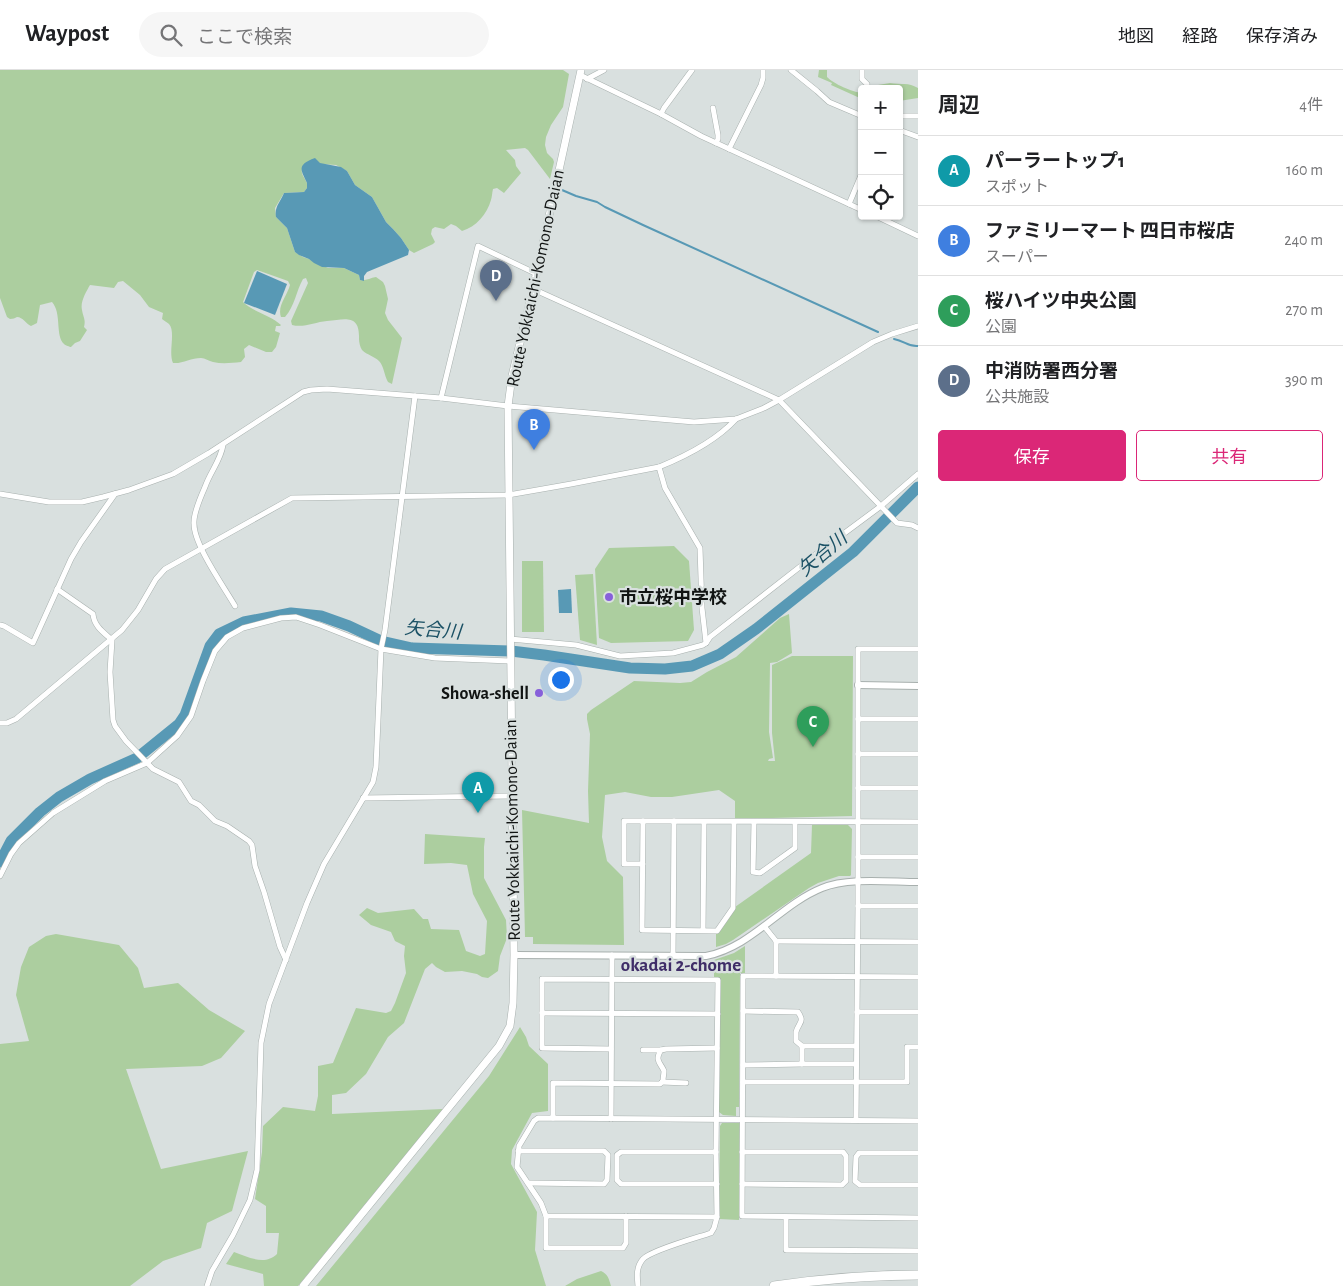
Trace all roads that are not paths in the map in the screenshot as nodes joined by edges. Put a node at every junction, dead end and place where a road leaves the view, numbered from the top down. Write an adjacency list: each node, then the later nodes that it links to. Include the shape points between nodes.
1 (604, 70): 7 (street)
2 (692, 70): 10 (street)
3 (763, 70): 17 (street, via 761,84)
4 (791, 70): 11 (street, via 829,102)
5 (862, 70): 8 (street)
6 (580, 72): 7 (street); 23 (main road, Route Yokkaichi-Komono-Daian)
7 (588, 79): 10 (street)
8 (866, 84)
9 (713, 108): 16 (street, via 718,135)
10 (661, 114): 16 (street)
11 (858, 114)
12 (903, 116): 13 (street)
13 (918, 116)
14 (903, 131): 15 (street)
15 (918, 137)
16 (716, 143): 17 (street)
17 (729, 149): 19 (street)
18 (861, 175): 19 (street)
19 (849, 204): 20 (street)
20 (858, 208)
21 (884, 220): 22 (street)
22 (918, 236)
23 (537, 274): 24 (main road, Route Yokkaichi-Komono-Daian); 27 (street, via 478,246)
24 (533, 289): 28 (street); 29 (main road, Route Yokkaichi-Komono-Daian)
25 (918, 326): 28 (street, via 873,342)
26 (415, 396): 27 (street); 31 (street, via 327,389 303,392); 37 (street)
27 (441, 398): 29 (street)
28 (779, 400): 30 (street); 38 (street)
29 (508, 406): 30 (street, via 694,422); 36 (main road, Route Yokkaichi-Komono-Daian)
30 (736, 419): 32 (street, via 691,452)
31 (223, 445): 34 (street, via 172,474); 40 (street, via 193,521)
32 (659, 467): 36 (street); 46 (street, via 665,488 700,548)
33 (918, 474): 38 (street)
34 (115, 493): 35 (street, via 82,502 49,502); 41 (street, via 81,542)
35 (0, 494)
36 (508, 495): 37 (street); 45 (main road, Route Yokkaichi-Komono-Daian)
37 (402, 496): 40 (street, via 292,498); 47 (street)
38 (882, 507): 39 (street, via 897,523); 46 (street, via 815,555)
39 (918, 528)
40 (201, 548): 42 (street); 44 (street, via 165,569 138,610)
41 (58, 589): 43 (street, via 33,643); 44 (street, via 93,614 98,627)
42 (235, 606)
43 (0, 625)
44 (112, 640): 54 (street, via 16,719); 57 (street, via 113,720)
45 (510, 641): 46 (street, via 576,645 620,656 673,653); 49 (main road, Route Yokkaichi-Komono-Daian)
46 (706, 643)
47 (381, 649): 49 (street, via 435,658); 57 (street, via 296,618 281,618 243,628 227,637 215,650 191,716 177,736); 61 (street, via 376,767 373,782)
48 (918, 649): 50 (street, via 858,649)
49 (510, 661): 60 (main road, Route Yokkaichi-Komono-Daian)
50 (858, 685): 51 (street); 52 (street)
51 (918, 686)
52 (858, 719): 53 (street); 55 (street)
53 (918, 719)
54 (0, 723)
55 (858, 754): 56 (street); 58 (street)
56 (918, 754)
57 (146, 762): 73 (street, via 105,781 52,813 18,843); 87 (street, via 179,782 191,801 252,845 255,866)
58 (858, 788): 59 (street); 68 (street)
59 (918, 788)
60 (512, 796): 61 (street); 84 (main road, Route Yokkaichi-Komono-Daian)
61 (363, 798): 87 (street, via 324,864)
62 (643, 821): 63 (street); 72 (street); 72 (street, via 624,821 624,864)
63 (674, 821): 64 (street); 79 (street)
64 (704, 822): 65 (street); 80 (street)
65 (734, 822): 66 (street); 80 (street, via 733,908 717,931)
66 (754, 822): 67 (street); 67 (street, via 753,872 760,872 795,848)
67 (795, 822): 68 (street)
68 (858, 822): 69 (street); 70 (street)
69 (918, 822)
70 (858, 857): 71 (street); 74 (street)
71 (918, 857)
72 (643, 864): 79 (street, via 642,930)
73 (0, 876)
74 (858, 882): 75 (street); 76 (street); 78 (street, via 841,882 821,888)
75 (918, 882)
76 (858, 906): 77 (street); 82 (street)
77 (918, 906)
78 (764, 926): 81 (street); 86 (street, via 722,952 706,956)
79 (673, 930): 80 (street); 86 (street)
80 (703, 930)
81 (776, 941): 82 (street); 88 (street)
82 (857, 941): 83 (street); 89 (street)
83 (918, 942)
84 (514, 955): 85 (street); 143 (main road, Route Yokkaichi-Komono-Daian, via 514,1003 510,1026 499,1046)
85 (612, 955): 86 (street); 91 (street)
86 (672, 956)
87 (286, 960): 142 (street, via 269,1004 262,1042 257,1170 250,1200)
88 (776, 976): 89 (street); 92 (street, via 743,976)
89 (857, 977): 90 (street); 93 (street)
90 (918, 977)
91 (612, 980): 95 (street, via 542,979); 96 (street); 97 (street, via 718,980)
92 (743, 1011): 98 (street, via 798,1012 801,1022 796,1041); 107 (street)
93 (857, 1012): 94 (street); 99 (street)
94 (918, 1012)
95 (542, 1013): 96 (street); 102 (street, via 542,1048)
96 (611, 1013): 97 (street); 102 (street)
97 (718, 1014): 101 (street)
98 (802, 1046): 99 (street); 105 (street)
99 (856, 1046): 106 (street)
100 (918, 1047): 110 (street, via 907,1047 907,1082)
101 (717, 1048): 104 (street); 115 (street)
102 (611, 1049): 112 (street)
103 (643, 1050): 104 (street)
104 (661, 1050): 108 (street)
105 (802, 1064): 106 (street); 107 (street)
106 (856, 1064): 110 (street)
107 (743, 1065): 109 (street)
108 (662, 1082): 111 (street); 112 (street)
109 (743, 1082): 110 (street); 116 (street)
110 (856, 1082): 117 (street)
111 (686, 1083)
112 (611, 1084): 113 (street, via 553,1083); 114 (street)
113 (552, 1118): 114 (street); 119 (street, via 534,1121)
114 (611, 1119): 115 (street)
115 (717, 1120): 116 (street); 120 (street)
116 (742, 1120): 117 (street); 121 (street)
117 (856, 1120): 118 (street)
118 (918, 1120)
119 (518, 1151): 123 (street, via 604,1151); 131 (street, via 517,1167)
120 (716, 1152): 124 (street, via 620,1152); 132 (street)
121 (742, 1152): 125 (street, via 843,1152); 133 (street)
122 (918, 1153): 126 (street, via 859,1153)
123 (608, 1155): 124 (street); 127 (street)
124 (617, 1155): 128 (street)
125 (846, 1156): 126 (street); 129 (street)
126 (856, 1157): 130 (street)
127 (607, 1180): 128 (street); 131 (street, via 604,1184)
128 (617, 1180): 132 (street, via 621,1184)
129 (846, 1180): 130 (street); 133 (street, via 842,1185)
130 (856, 1181): 134 (street, via 860,1185)
131 (528, 1183): 135 (street)
132 (717, 1184): 137 (street)
133 (742, 1184): 138 (street, via 742,1217)
134 (918, 1185)
135 (546, 1216): 136 (street); 136 (street, via 546,1248 623,1248 626,1243)
136 (626, 1216): 137 (street)
137 (717, 1217): 144 (street, via 710,1233 646,1256 638,1269)
138 (786, 1217): 139 (street); 140 (street, via 786,1250)
139 (918, 1218)
140 (918, 1251)
141 (918, 1275): 145 (highway)
142 (207, 1286)
143 (303, 1286)
144 (638, 1286)
145 (774, 1286)

